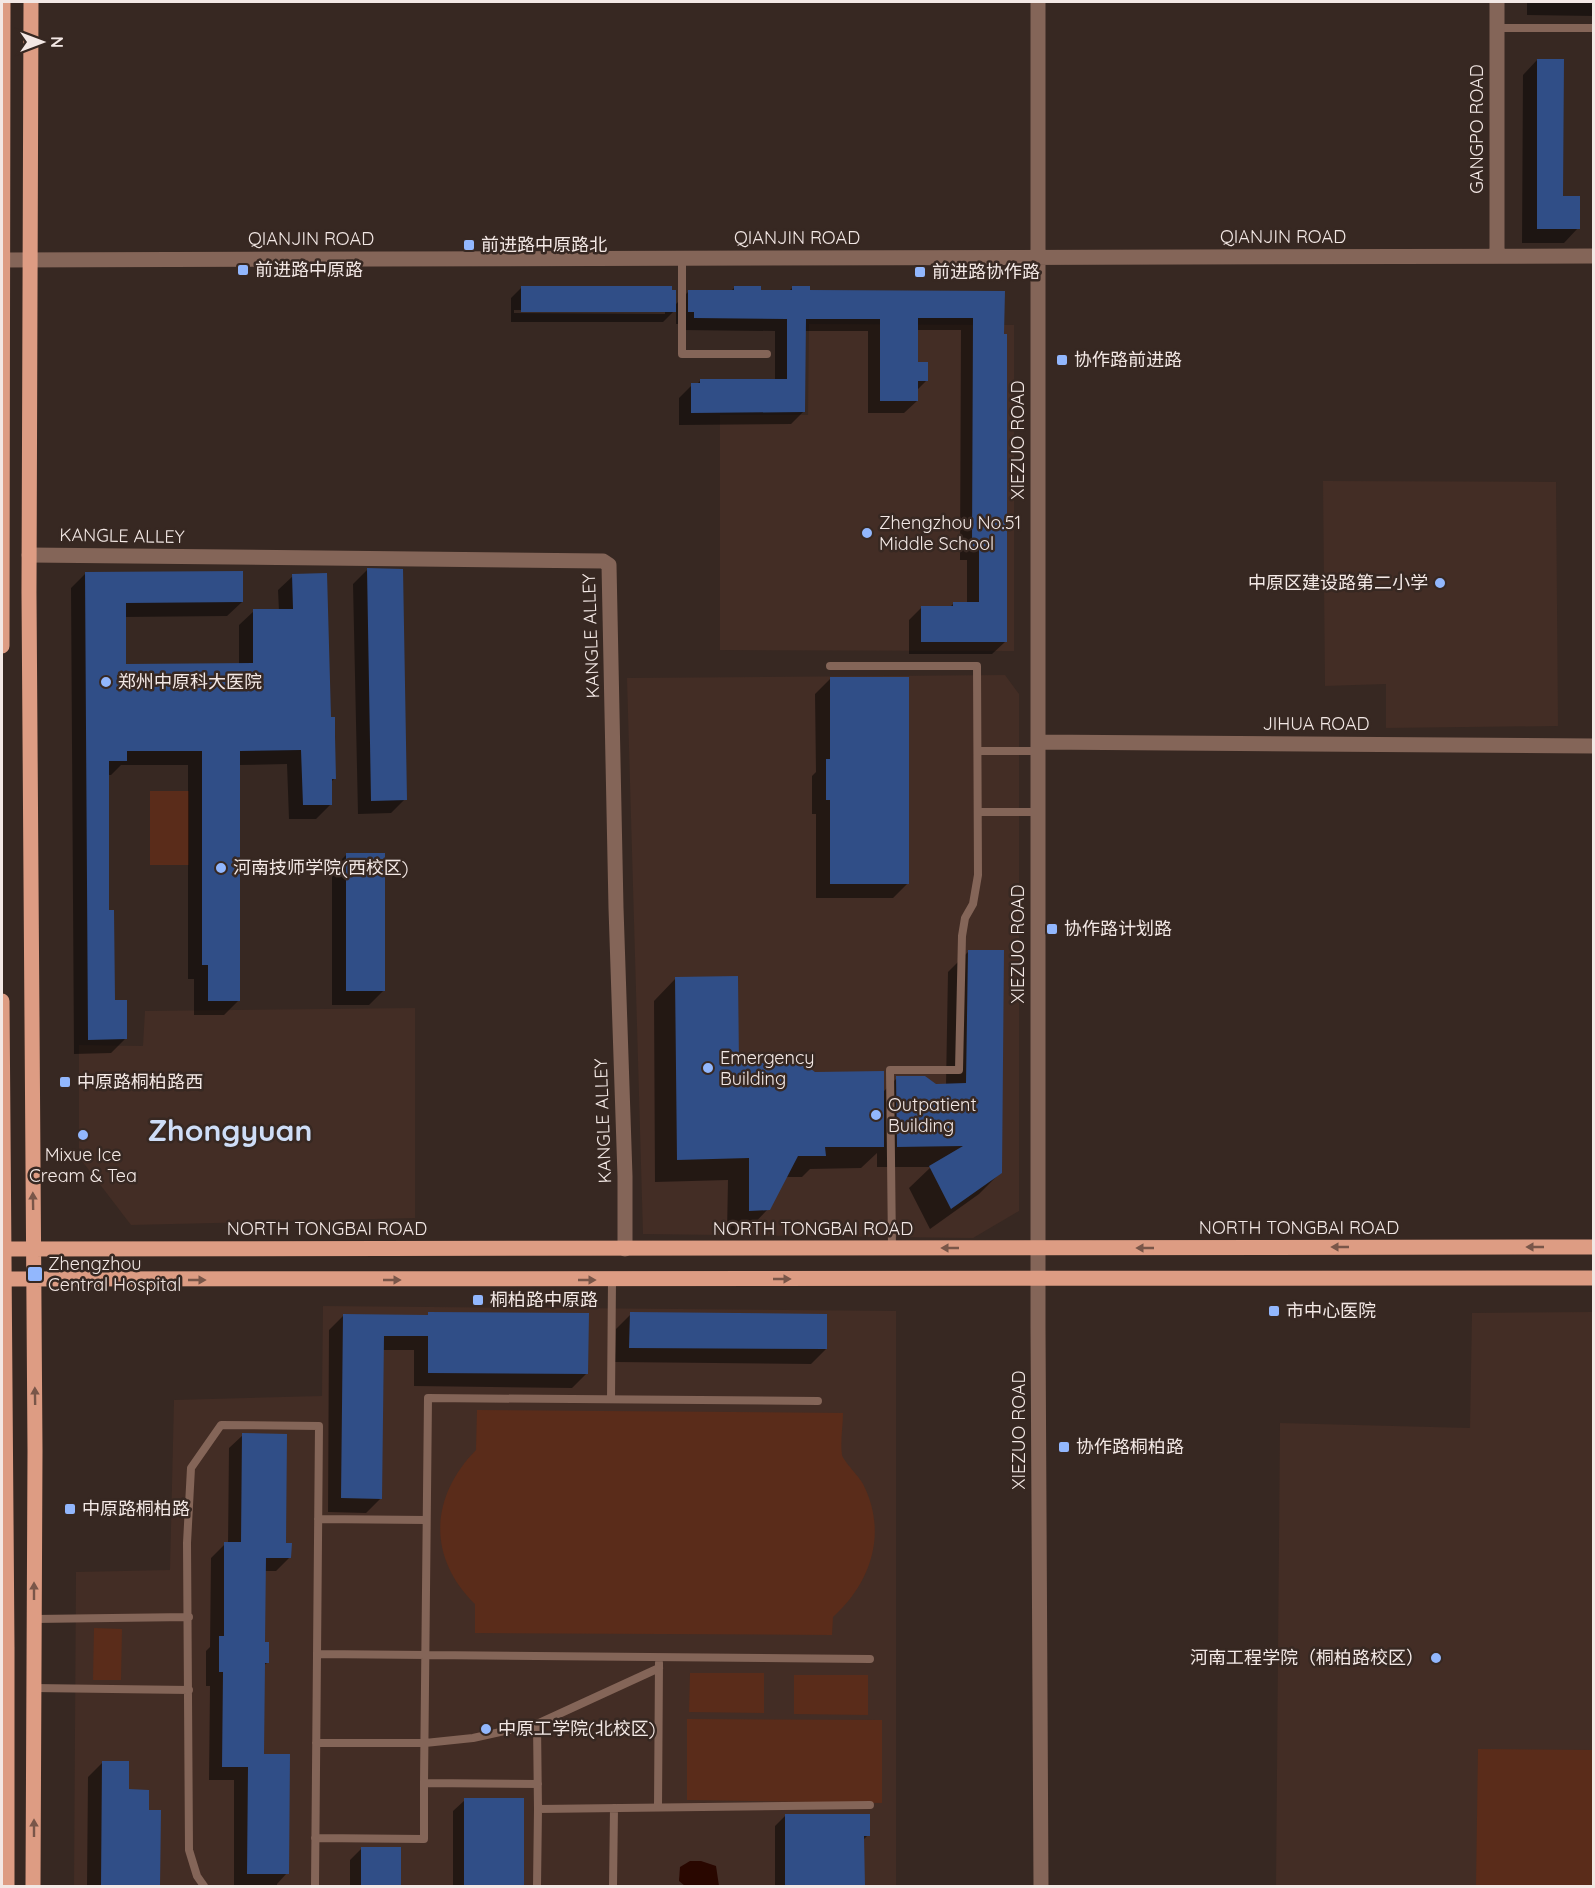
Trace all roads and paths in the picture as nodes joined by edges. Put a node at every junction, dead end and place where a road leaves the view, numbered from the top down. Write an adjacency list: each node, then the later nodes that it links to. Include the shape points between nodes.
1 (3, 2): 11 (main road)
2 (30, 2): 12 (main road)
3 (1038, 2): 9 (street, XIEZUO ROAD)
4 (1497, 2): 5 (street, GANGPO ROAD)
5 (1497, 28): 6 (lane); 7 (street, GANGPO ROAD)
6 (1593, 28)
7 (1497, 256): 8 (street, QIANJIN ROAD); 9 (street, QIANJIN ROAD)
8 (1593, 256)
9 (1038, 257): 10 (street, QIANJIN ROAD); 19 (street, XIEZUO ROAD)
10 (682, 258): 12 (street, QIANJIN ROAD); 13 (lane, via 682,354)
11 (2, 260): 12 (street, QIANJIN ROAD); 14 (main road)
12 (30, 260): 15 (main road)
13 (767, 354)
14 (2, 553): 16 (main road)
15 (29, 555): 26 (main road, one-way to 15); 29 (street, KANGLE ALLEY, via 603,561 609,565)
16 (2, 646)
17 (830, 666): 20 (lane, via 977,666)
18 (1593, 746): 19 (street, JIHUA ROAD)
19 (1038, 747): 20 (lane); 22 (street, XIEZUO ROAD)
20 (978, 751): 21 (lane)
21 (978, 812): 22 (lane); 27 (lane, via 978,875 962,936 959,1070 891,1070)
22 (1038, 812): 28 (street, XIEZUO ROAD)
23 (2, 1001): 25 (main road)
24 (1593, 1247): 28 (main road, NORTH TONGBAI ROAD, one-way to 28)
25 (3, 1248): 26 (main road, NORTH TONGBAI ROAD); 31 (main road)
26 (33, 1248): 29 (main road, NORTH TONGBAI ROAD); 33 (main road)
27 (892, 1248): 28 (main road, NORTH TONGBAI ROAD, one-way to 27); 29 (main road, NORTH TONGBAI ROAD)
28 (1038, 1248): 32 (street, XIEZUO ROAD)
29 (625, 1249)
30 (1593, 1278): 32 (main road)
31 (3, 1279): 33 (main road); 48 (main road)
32 (1038, 1279): 34 (main road, one-way to 32); 65 (street, XIEZUO ROAD)
33 (34, 1280): 34 (main road, one-way to 34); 40 (main road, one-way to 33)
34 (612, 1280): 35 (lane)
35 (611, 1399): 36 (lane); 38 (lane, via 428,1398)
36 (818, 1401)
37 (318, 1519): 38 (lane); 39 (lane, via 319,1426 221,1425 191,1468); 41 (lane)
38 (426, 1520): 42 (lane)
39 (189, 1617): 40 (lane); 47 (lane)
40 (34, 1619): 46 (main road)
41 (317, 1654): 42 (lane); 50 (lane)
42 (426, 1655): 43 (lane); 51 (lane)
43 (659, 1657): 44 (lane); 45 (lane)
44 (870, 1659)
45 (659, 1668): 49 (lane); 56 (lane)
46 (34, 1688): 47 (lane); 60 (main road, one-way to 46)
47 (189, 1690): 61 (lane, via 189,1850)
48 (4, 1707): 59 (main road)
49 (537, 1724): 51 (lane, via 473,1738); 53 (lane)
50 (316, 1743): 51 (lane); 58 (lane)
51 (425, 1743): 52 (lane)
52 (424, 1783): 53 (lane); 58 (lane, via 423,1839)
53 (538, 1784): 57 (lane)
54 (870, 1805): 56 (lane)
55 (614, 1808): 56 (lane); 57 (lane); 64 (lane)
56 (658, 1808)
57 (538, 1809): 63 (lane)
58 (315, 1838): 62 (lane)
59 (7, 1887)
60 (33, 1887)
61 (204, 1887)
62 (315, 1887)
63 (537, 1887)
64 (613, 1887)
65 (1041, 1887)

